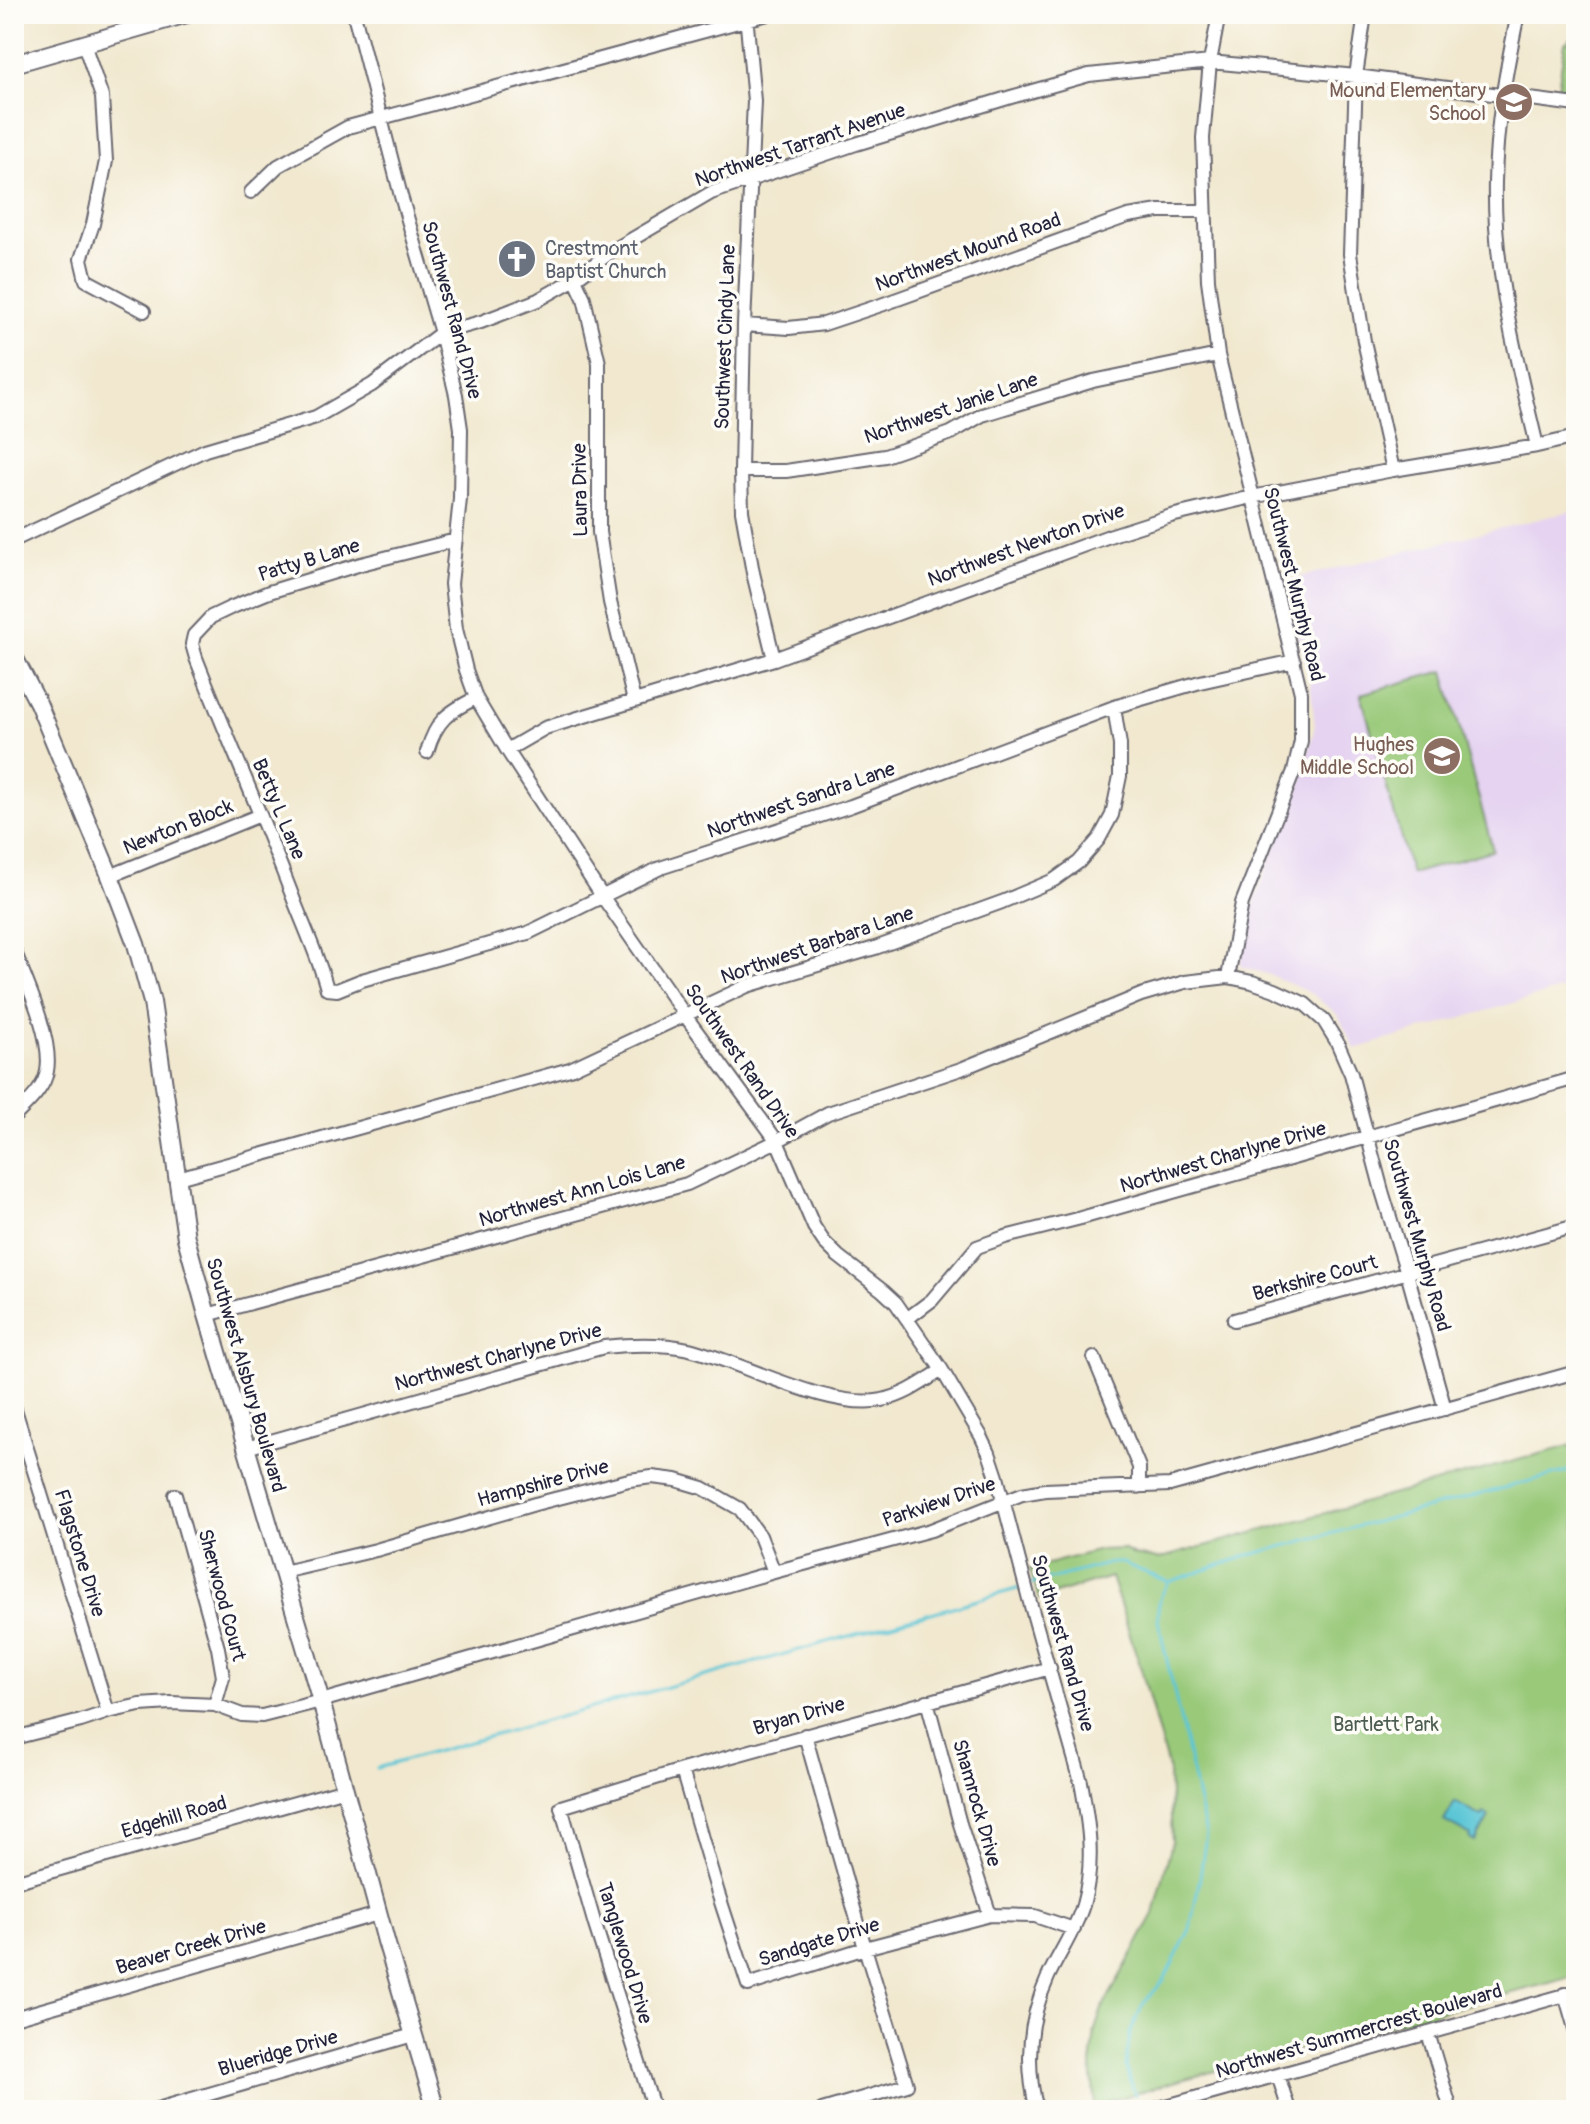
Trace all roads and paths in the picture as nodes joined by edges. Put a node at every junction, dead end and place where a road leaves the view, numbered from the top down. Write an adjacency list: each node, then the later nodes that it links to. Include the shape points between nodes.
1 (187, 14): 7 (main road)
2 (354, 14): 15 (street, Southwest Rand Drive)
3 (768, 14): 8 (street)
4 (1219, 14): 10 (street, Southwest Murphy Road)
5 (1365, 14): 12 (street)
6 (1518, 14): 13 (street)
7 (164, 17): 9 (main road)
8 (747, 17): 15 (street); 16 (street, Southwest Cindy Lane, via 754,101)
9 (84, 44): 11 (main road); 20 (street, via 102,97 106,161 81,259 86,280)
10 (1210, 62): 12 (street, Northwest Tarrant Avenue); 16 (street, Northwest Tarrant Avenue, via 1089,75); 18 (street, Southwest Murphy Road, via 1203,138)
11 (14, 64)
12 (1356, 76): 13 (street, Northwest Tarrant Avenue); 26 (street, via 1350,254)
13 (1501, 95): 14 (street, Northwest Tarrant Avenue); 25 (street, via 1495,183 1499,258)
14 (1576, 105)
15 (380, 118): 17 (street, via 312,146 278,166); 22 (street, Southwest Rand Drive)
16 (752, 179): 19 (street, Northwest Tarrant Avenue, via 711,193 672,215); 21 (street, Southwest Cindy Lane)
17 (251, 192)
18 (1205, 211): 21 (street, Northwest Mound Road, via 1128,216 824,324); 23 (street, Southwest Murphy Road)
19 (575, 279): 22 (street, Northwest Tarrant Avenue, via 538,300); 36 (street, Laura Drive, via 599,363 599,532)
20 (144, 311)
21 (744, 325): 27 (street, Southwest Cindy Lane)
22 (441, 333): 29 (street, Northwest Tarrant Avenue, via 372,385 316,417 205,450); 30 (street, Southwest Rand Drive, via 461,429)
23 (1218, 355): 27 (street, Northwest Janie Lane, via 1093,381 982,415 951,433 885,456 786,471); 28 (street, Southwest Murphy Road)
24 (1576, 437): 25 (street, Northwest Newton Drive)
25 (1537, 446): 26 (street, Northwest Newton Drive)
26 (1393, 470): 28 (street, Northwest Newton Drive)
27 (741, 471): 33 (street, Southwest Cindy Lane, via 742,511)
28 (1252, 497): 33 (street, Northwest Newton Drive, via 1112,535); 34 (street, Southwest Murphy Road)
29 (14, 540)
30 (456, 540): 31 (street, Patty B Lane, via 269,592 211,617 194,635); 35 (street, Southwest Rand Drive, via 451,584 456,629)
31 (193, 645): 40 (street, Betty L Lane)
32 (14, 657): 41 (main road, Southwest Alsbury Boulevard)
33 (774, 659): 36 (street, Northwest Newton Drive)
34 (1294, 661): 37 (street, Northwest Sandra Lane); 44 (street, Southwest Murphy Road, via 1301,693 1301,741 1250,877)
35 (476, 698): 38 (street, Southwest Rand Drive); 39 (street, via 446,715)
36 (634, 701): 38 (street, Northwest Newton Drive, via 545,728)
37 (1114, 707): 42 (street, Northwest Sandra Lane, via 851,806 660,868); 46 (street, Northwest Barbara Lane, via 1120,776 1112,815 1079,862 1054,880 875,948 747,986)
38 (507, 750): 42 (street, Southwest Rand Drive)
39 (427, 752)
40 (260, 815): 41 (street, Newton Block); 45 (street, Betty L Lane)
41 (110, 876): 51 (main road, Southwest Alsbury Boulevard, via 152,1002)
42 (602, 896): 45 (street, Northwest Sandra Lane, via 528,933); 46 (street, Southwest Rand Drive)
43 (16, 958): 48 (street, via 48,1049 47,1074)
44 (1228, 977): 49 (street, Southwest Murphy Road, via 1275,990 1305,1004 1324,1021 1351,1074); 50 (street, Northwest Ann Lois Lane, via 1141,995 961,1069 828,1113)
45 (327, 989)
46 (684, 1014): 50 (street, Southwest Rand Drive); 51 (street, Northwest Barbara Lane, via 570,1069)
47 (1576, 1078): 49 (street, Northwest Charlyne Drive)
48 (14, 1117)
49 (1369, 1136): 53 (street, Southwest Murphy Road); 55 (street, Northwest Charlyne Drive, via 977,1247 932,1300)
50 (777, 1141): 54 (street, Northwest Ann Lois Lane, via 687,1184); 55 (street, Southwest Rand Drive, via 824,1242)
51 (178, 1178): 54 (main road, Southwest Alsbury Boulevard, via 186,1238)
52 (1576, 1226): 53 (street, Berkshire Court)
53 (1407, 1273): 56 (street, Berkshire Court); 61 (street, Southwest Murphy Road)
54 (207, 1315): 62 (main road, Southwest Alsbury Boulevard)
55 (908, 1318): 58 (street, Southwest Rand Drive)
56 (1234, 1320)
57 (1094, 1358): 63 (street, via 1139,1467)
58 (942, 1370): 62 (street, Northwest Charlyne Drive, via 900,1395 857,1401 664,1344 604,1347); 65 (street, Southwest Rand Drive, via 989,1453)
59 (1576, 1372): 61 (street, Parkview Drive)
60 (14, 1406): 72 (street, Flagstone Drive)
61 (1445, 1409): 63 (street, Parkview Drive, via 1183,1482)
62 (246, 1448): 66 (main road, Southwest Alsbury Boulevard)
63 (1139, 1487): 65 (street, Parkview Drive, via 1045,1490)
64 (175, 1495): 71 (street, Sherwood Court, via 218,1648 223,1677)
65 (1003, 1501): 67 (street, Parkview Drive, via 931,1530); 68 (street, Southwest Rand Drive)
66 (283, 1572): 67 (street, Hampshire Drive, via 652,1477 703,1488 740,1509 760,1536); 69 (main road, Southwest Alsbury Boulevard)
67 (774, 1572): 69 (street, Parkview Drive)
68 (1050, 1668): 70 (street, Bryan Drive); 81 (street, Southwest Rand Drive, via 1090,1831 1090,1871)
69 (321, 1701): 71 (street, Parkview Drive, via 262,1716); 76 (main road, Southwest Alsbury Boulevard)
70 (927, 1701): 73 (street, Bryan Drive); 80 (street, Shamrock Drive)
71 (215, 1705): 72 (street, Parkview Drive, via 140,1705)
72 (108, 1712): 74 (street, Parkview Drive)
73 (805, 1735): 75 (street, Bryan Drive); 82 (street)
74 (14, 1738)
75 (682, 1770): 77 (street, Bryan Drive); 82 (street, Sandgate Drive, via 748,1985)
76 (345, 1789): 78 (street, Edgehill Road); 79 (main road, Southwest Alsbury Boulevard)
77 (561, 1807): 91 (street, Tanglewood Drive)
78 (14, 1882)
79 (378, 1914): 84 (street, Beaver Creek Drive); 87 (main road, Southwest Alsbury Boulevard)
80 (990, 1915): 81 (street, Sandgate Drive, via 1035,1916); 82 (street, Sandgate Drive)
81 (1074, 1929): 93 (street, Southwest Rand Drive, via 1035,2009 1029,2050)
82 (865, 1948): 92 (street, via 907,2085)
83 (1571, 1993): 85 (street); 86 (street, Northwest Summercrest Boulevard)
84 (14, 2018)
85 (1576, 2032)
86 (1428, 2033): 88 (street, Northwest Summercrest Boulevard); 96 (street)
87 (413, 2035): 89 (street, Blueridge Drive); 90 (main road, Southwest Alsbury Boulevard)
88 (1278, 2075): 94 (street, Northwest Summercrest Boulevard); 95 (street)
89 (154, 2110)
90 (436, 2110)
91 (654, 2110)
92 (822, 2110)
93 (1037, 2110)
94 (1153, 2110)
95 (1289, 2110)
96 (1451, 2110)

